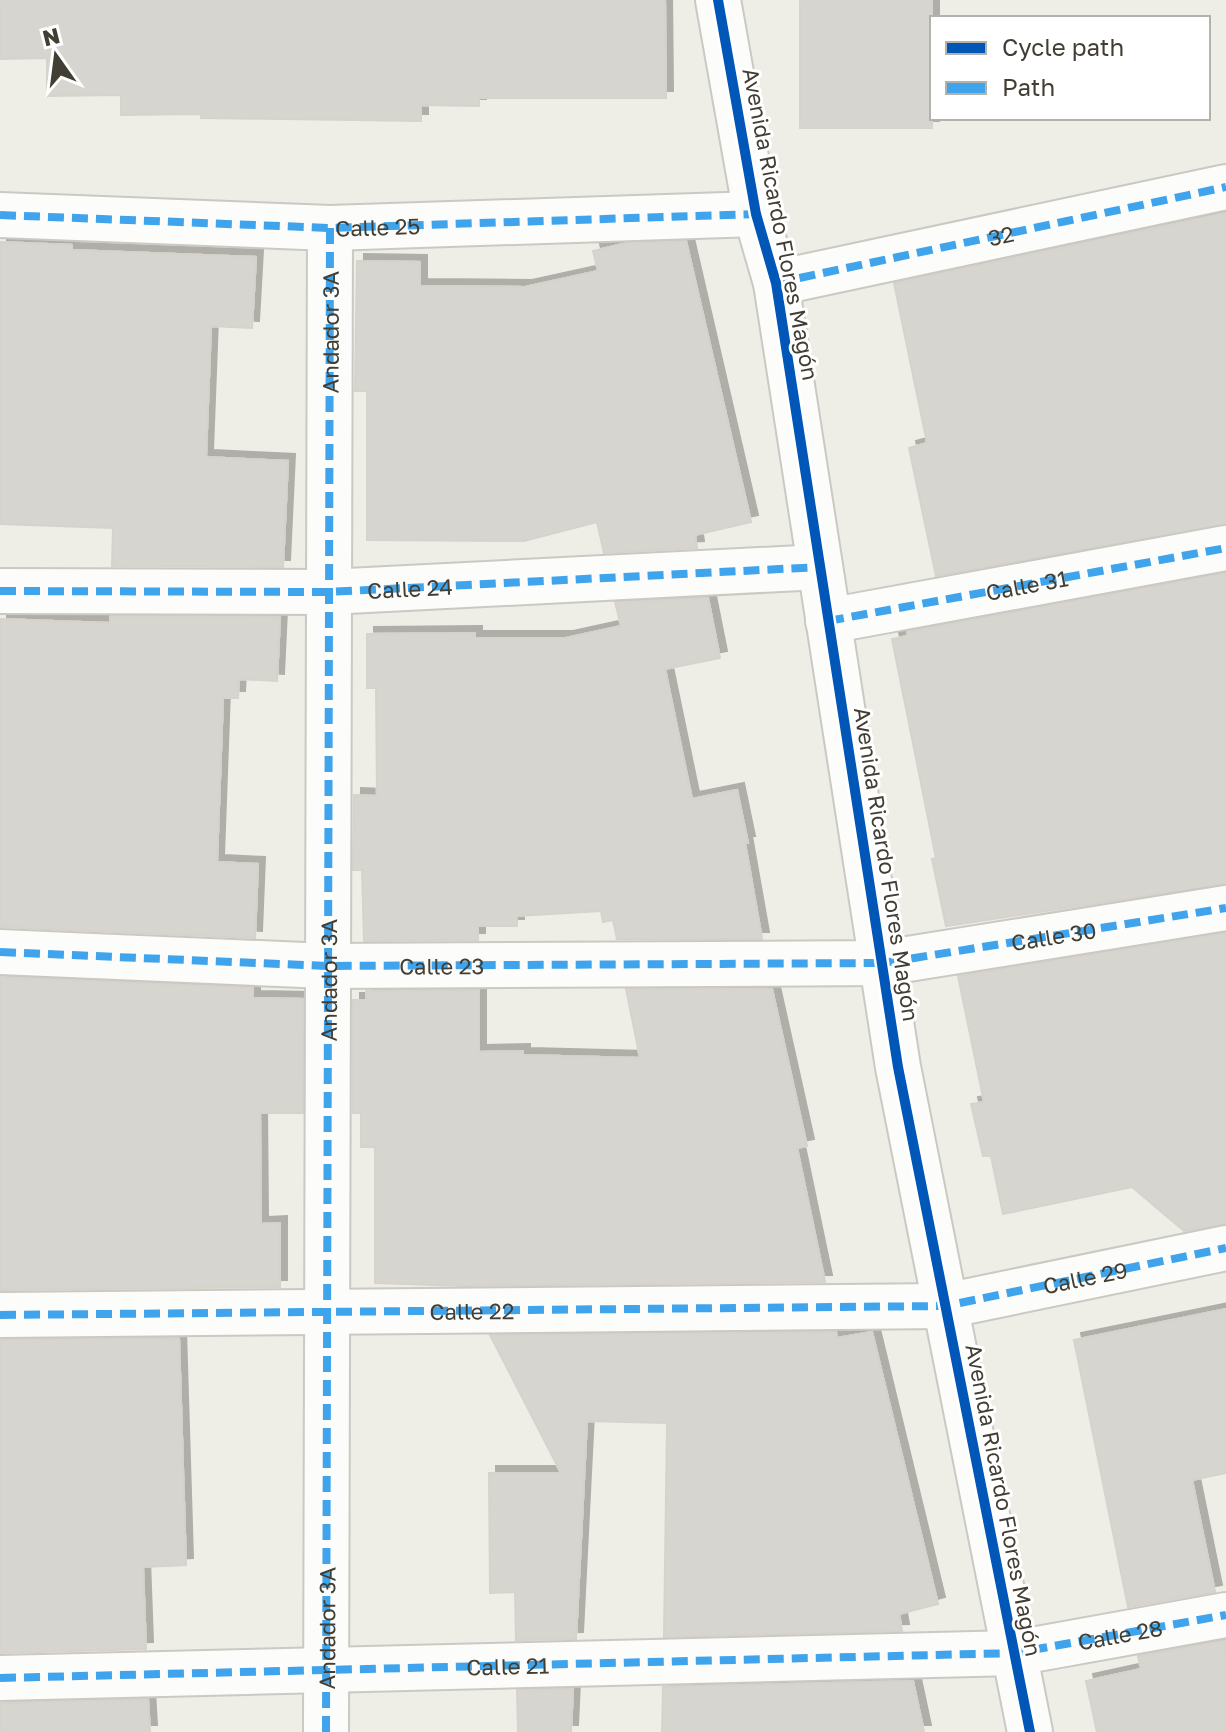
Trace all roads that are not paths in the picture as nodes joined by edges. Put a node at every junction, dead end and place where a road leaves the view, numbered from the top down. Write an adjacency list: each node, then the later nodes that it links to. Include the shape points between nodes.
1 (718, 0): 3 (street, Avenida Ricardo Flores Magón)
2 (1226, 187): 6 (street, 32)
3 (756, 214): 5 (street, Calle 25); 6 (street, Avenida Ricardo Flores Magón)
4 (0, 215): 5 (street, Calle 25)
5 (330, 228): 10 (street, Andador 3A)
6 (776, 283): 8 (street, Avenida Ricardo Flores Magón)
7 (1226, 548): 11 (street, Calle 31)
8 (820, 567): 10 (street, Calle 24); 11 (street, Avenida Ricardo Flores Magón)
9 (0, 591): 10 (street, Calle 24)
10 (328, 592): 15 (street, Andador 3A)
11 (828, 621): 14 (street, Avenida Ricardo Flores Magón)
12 (1226, 908): 14 (street, Calle 30)
13 (0, 952): 15 (street, Calle 23)
14 (883, 963): 15 (street, Calle 23); 17 (street, Avenida Ricardo Flores Magón)
15 (327, 966): 18 (street, Andador 3A)
16 (1226, 1248): 17 (street, Calle 29)
17 (945, 1306): 18 (street, Calle 22); 21 (street, Avenida Ricardo Flores Magón)
18 (326, 1312): 19 (street, Calle 22); 22 (street, Andador 3A)
19 (0, 1315)
20 (1226, 1615): 21 (street, Calle 28)
21 (1015, 1653): 22 (street, Calle 21); 25 (street, Avenida Ricardo Flores Magón)
22 (326, 1671): 23 (street, Calle 21); 24 (street, Andador 3A)
23 (0, 1678)
24 (326, 1732)
25 (1030, 1732)

